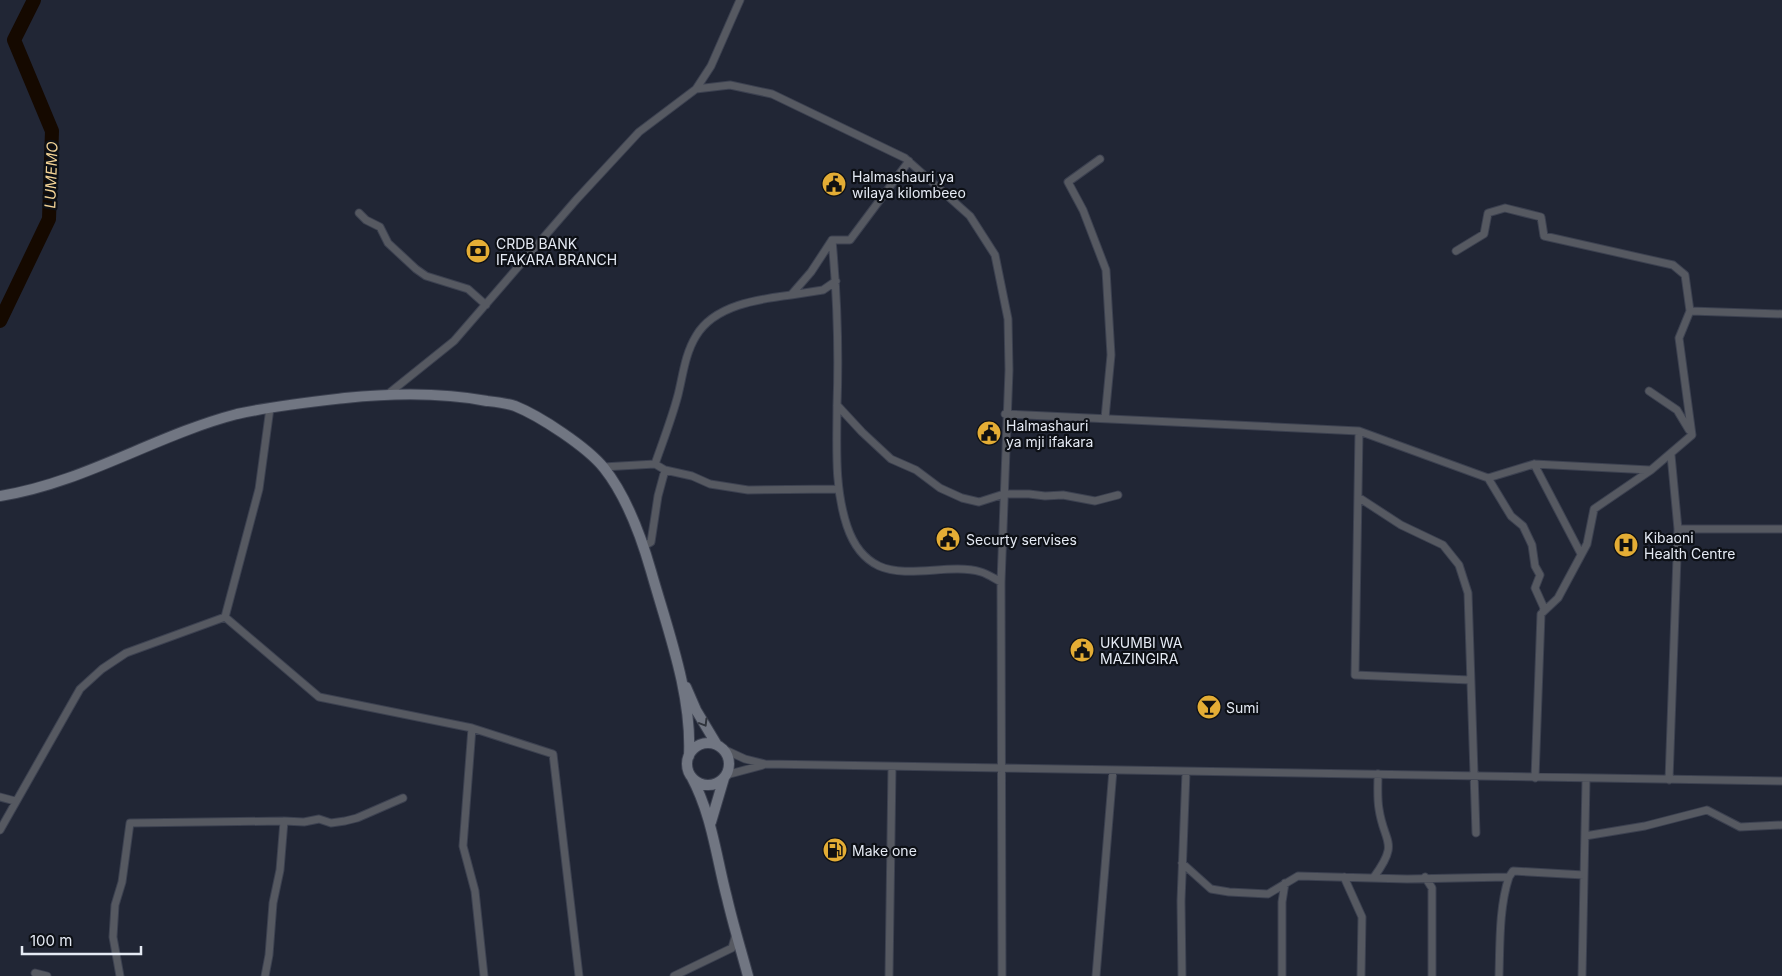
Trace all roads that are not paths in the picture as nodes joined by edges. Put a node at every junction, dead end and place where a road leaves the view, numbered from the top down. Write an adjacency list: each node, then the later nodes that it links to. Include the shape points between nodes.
1 (740, 0): 2 (street, via 711,66)
2 (696, 89): 4 (street, via 730,86 772,94); 10 (street, via 639,132)
3 (1100, 159): 18 (street, via 1068,182 1083,210 1106,270 1111,355)
4 (909, 161): 6 (street, via 850,240); 17 (street, via 970,216 995,256 1008,319)
5 (359, 213): 10 (street, via 380,227 388,243 416,269 426,276 468,289)
6 (832, 240): 8 (street); 9 (street)
7 (1456, 251): 11 (street, via 1484,234 1488,213 1505,208 1541,217 1544,236 1673,264 1685,276)
8 (836, 281): 9 (street, via 823,290); 15 (street)
9 (791, 295): 22 (street, via 748,302 713,317 696,335)
10 (486, 305): 14 (street, via 454,341)
11 (1690, 311): 12 (street); 20 (street, via 1679,338)
12 (1782, 314)
13 (1649, 392): 20 (street, via 1677,410)
14 (388, 394): 16 (main road); 24 (main road, via 458,395 514,406 548,423)
15 (838, 405): 28 (street); 29 (street, via 848,419 891,459 916,470 940,488 979,502)
16 (270, 408): 31 (main road, via 228,418 152,443 72,476); 39 (street, via 259,489)
17 (1006, 414): 18 (street); 29 (street)
18 (1105, 418): 19 (street)
19 (1359, 431): 27 (street); 32 (street)
20 (1692, 435): 21 (street)
21 (1670, 455): 26 (street); 33 (street)
22 (655, 464): 24 (street); 25 (street)
23 (1534, 464): 26 (street); 27 (street); 36 (street)
24 (603, 467): 35 (main road, via 628,508)
25 (665, 470): 28 (street, via 723,488); 35 (street, via 651,542)
26 (1651, 470): 36 (street, via 1594,509 1587,544)
27 (1488, 478): 38 (street, via 1511,516 1523,526 1532,545 1535,566 1540,575 1535,588 1544,608)
28 (838, 489): 37 (street, via 855,544 863,556 880,566 896,570 962,569 982,572)
29 (1004, 494): 30 (street, via 1096,501); 37 (street)
30 (1118, 495)
31 (0, 496)
32 (1358, 497): 41 (street, via 1401,525 1443,545 1459,565 1468,593); 41 (street, via 1355,674)
33 (1678, 529): 34 (street); 56 (street)
34 (1782, 529)
35 (644, 546): 40 (main road)
36 (1581, 554): 38 (street, via 1558,598)
37 (1001, 582): 47 (street)
38 (1542, 614): 54 (street)
39 (225, 617): 42 (street, via 319,697); 60 (street, via 126,653 80,688)
40 (678, 668): 43 (main road, one-way to 43, via 696,710); 44 (main road, via 690,737)
41 (1470, 680): 51 (street)
42 (472, 728): 81 (street, via 463,846 475,891); 82 (street, via 553,754)
43 (719, 746): 44 (main road, via 698,745); 45 (street, via 745,760); 53 (main road, via 729,763)
44 (689, 756): 52 (main road)
45 (765, 764): 46 (street); 53 (street)
46 (892, 767): 47 (street); 85 (street)
47 (1002, 767): 48 (street); 86 (street)
48 (1113, 770): 49 (street); 87 (street)
49 (1186, 772): 50 (street); 67 (street)
50 (1378, 774): 51 (street); 70 (street, via 1378,810 1388,837 1388,855)
51 (1472, 775): 54 (street); 65 (street)
52 (691, 776): 53 (main road, via 701,784 710,785); 62 (main road)
53 (726, 776): 62 (main road)
54 (1535, 778): 55 (street)
55 (1586, 780): 56 (street); 66 (street)
56 (1669, 780): 57 (street)
57 (1782, 782)
58 (0, 797): 60 (street)
59 (403, 798): 61 (street, via 345,821)
60 (15, 801): 64 (street)
61 (284, 820): 79 (street, via 130,823 122,882 115,904 113,937); 80 (street)
62 (711, 823): 76 (main road, via 726,897)
63 (1782, 826): 66 (street, via 1740,827 1706,810 1646,826)
64 (0, 830)
65 (1476, 833)
66 (1585, 836): 68 (street)
67 (1182, 864): 74 (street, via 1211,888 1268,894); 88 (street)
68 (1584, 875): 71 (street, via 1513,871); 93 (street)
69 (1344, 877): 70 (street); 73 (street, via 1298,876); 90 (street, via 1362,917)
70 (1374, 877): 72 (street)
71 (1509, 877): 72 (street); 92 (street, via 1504,890 1499,930)
72 (1425, 878): 91 (street, via 1432,888)
73 (1285, 883): 74 (street); 75 (street)
74 (1271, 891): 75 (street)
75 (1282, 899): 89 (street)
76 (737, 932): 83 (street, via 732,948); 84 (main road)
77 (35, 973): 78 (street)
78 (47, 976)
79 (120, 976)
80 (265, 976)
81 (484, 976)
82 (579, 976)
83 (674, 976)
84 (748, 976)
85 (889, 976)
86 (1002, 976)
87 (1096, 976)
88 (1182, 976)
89 (1282, 976)
90 (1361, 976)
91 (1432, 976)
92 (1499, 976)
93 (1582, 976)

